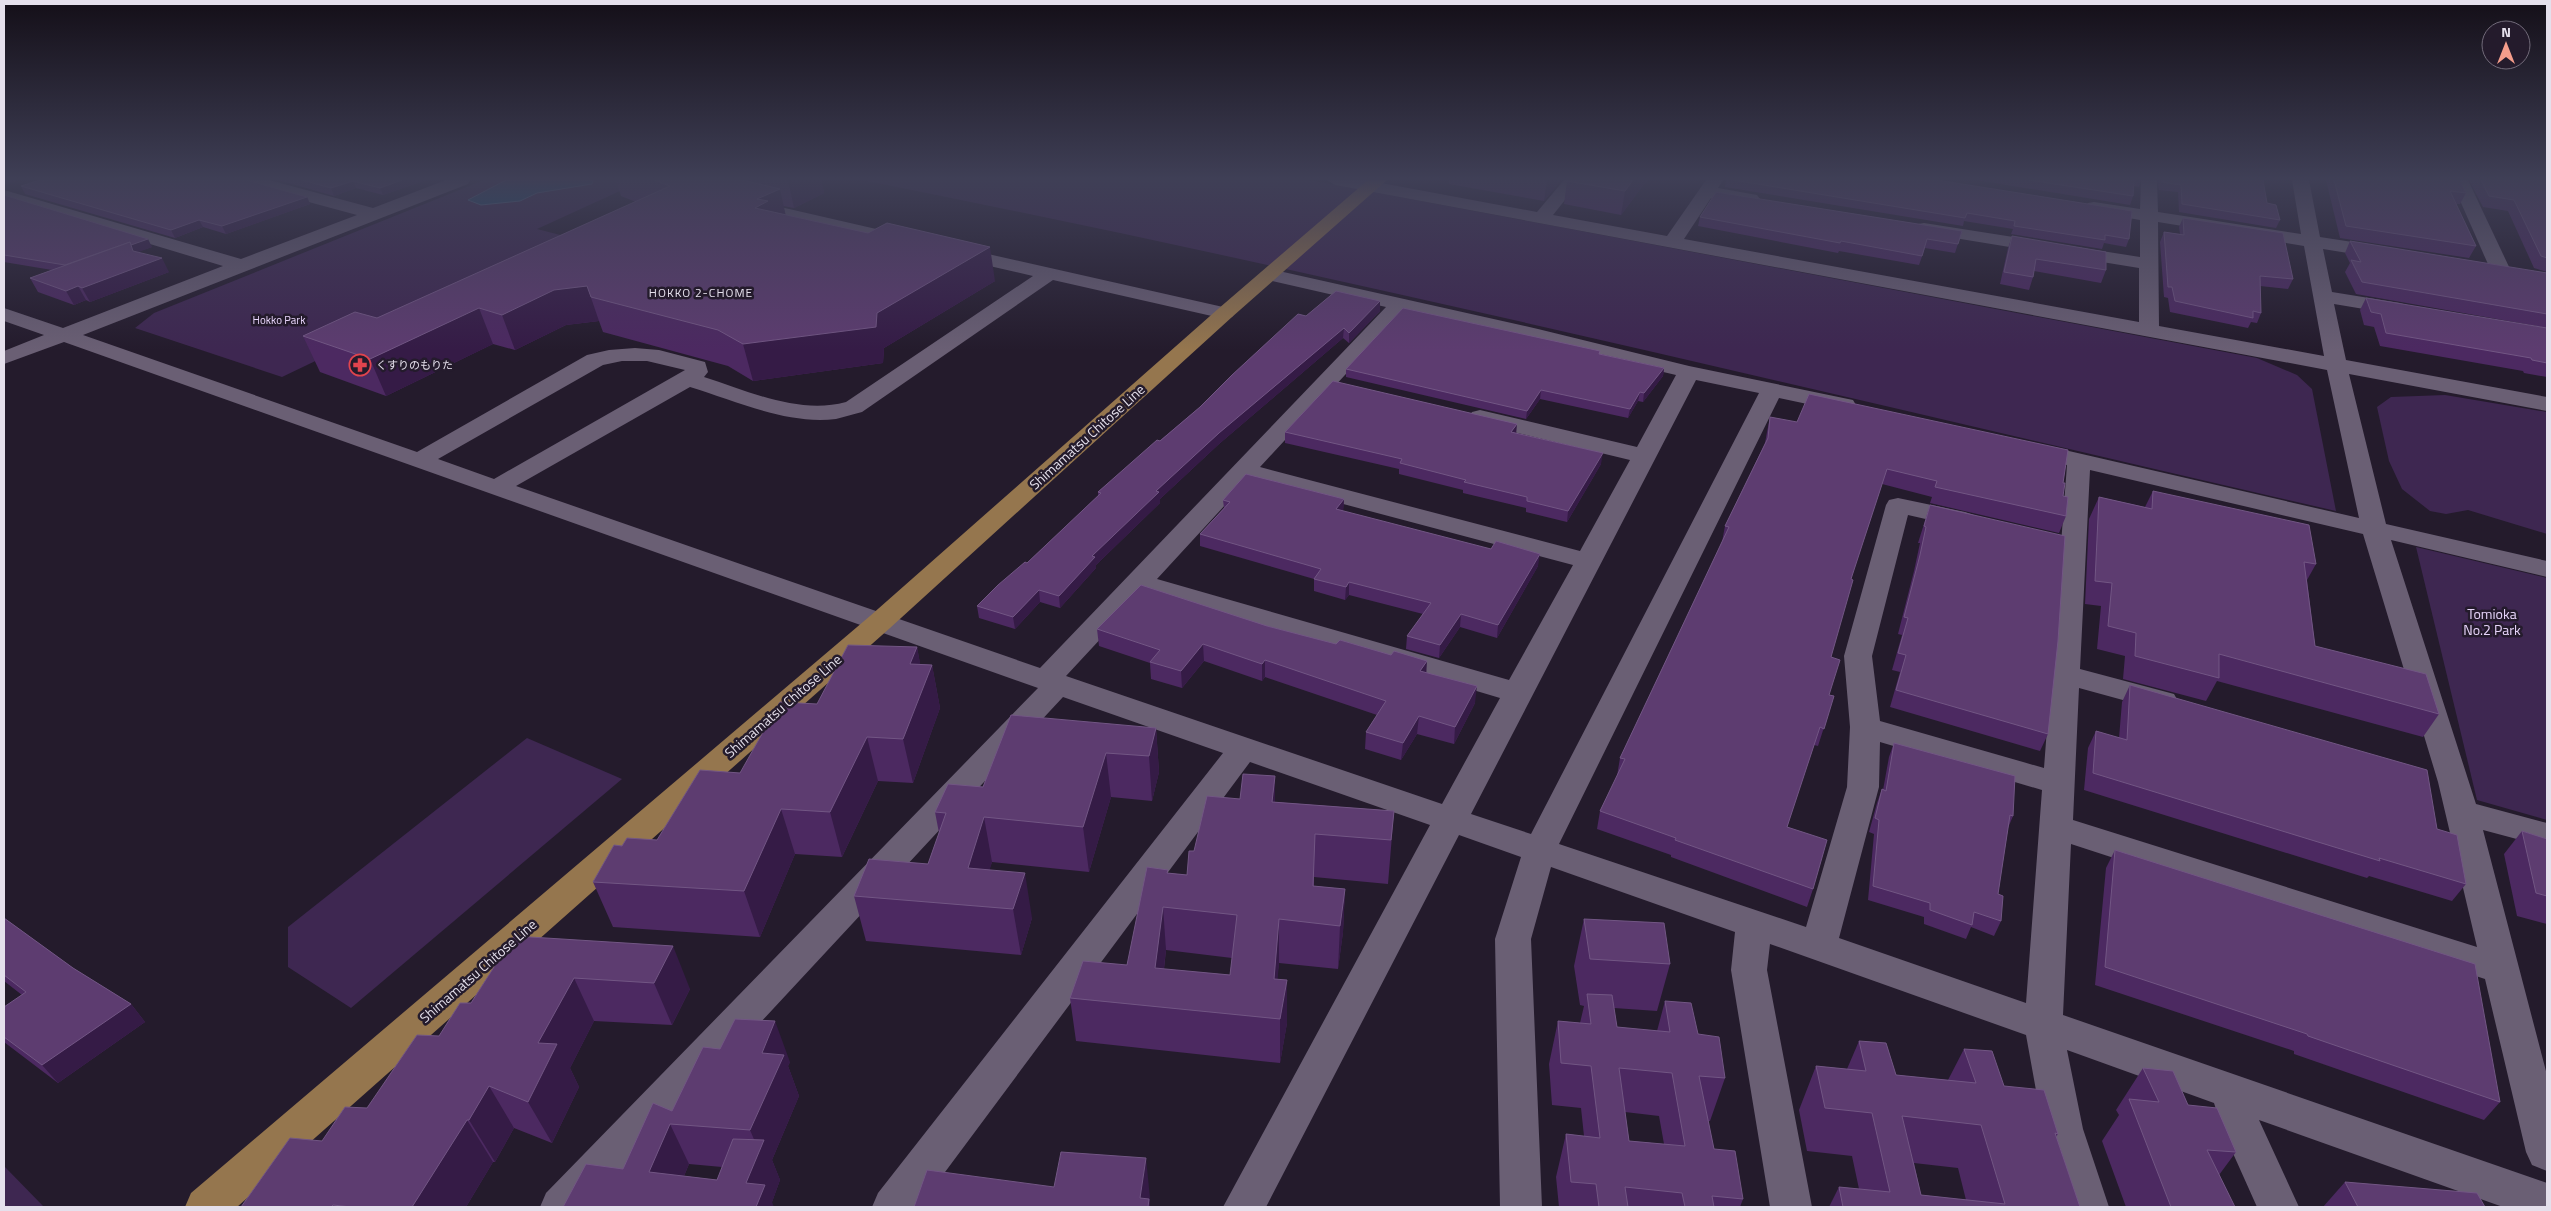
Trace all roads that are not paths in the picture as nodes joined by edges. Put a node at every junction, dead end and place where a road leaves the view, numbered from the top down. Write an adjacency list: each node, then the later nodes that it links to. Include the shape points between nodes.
1 (145, 237): 18 (street)
2 (317, 237): 18 (street)
3 (886, 237): 14 (street)
4 (1314, 237): 23 (main road, Shimamatsu Chitose Line)
5 (1647, 237): 12 (street)
6 (1676, 237): 12 (street)
7 (1979, 237): 17 (street)
8 (2148, 237): 17 (street)
9 (2282, 237): 13 (street)
10 (2309, 237): 13 (street)
11 (2485, 237): 20 (street)
12 (1673, 241): 29 (street)
13 (2310, 241): 16 (street); 24 (street)
14 (924, 245)
15 (943, 250): 21 (street)
16 (2406, 256)
17 (2147, 264): 29 (street)
18 (242, 266): 30 (street)
19 (2482, 268): 20 (street)
20 (2501, 271): 22 (street)
21 (1048, 274): 27 (street); 34 (street, via 854,407 842,412 824,414 793,410)
22 (2519, 274)
23 (1270, 275): 25 (street); 27 (main road, Shimamatsu Chitose Line)
24 (2322, 296): 26 (street); 32 (street)
25 (1400, 304): 33 (street); 35 (street)
26 (2420, 312)
27 (1225, 313): 52 (main road, Shimamatsu Chitose Line)
28 (4, 314): 30 (street)
29 (2149, 330): 32 (street)
30 (63, 335): 31 (street); 43 (street)
31 (4, 358)
32 (2336, 365): 38 (street); 48 (street)
33 (1689, 372): 37 (street); 42 (street)
34 (688, 379): 43 (street, via 697,372 697,367 658,356 614,354 595,360); 46 (street)
35 (1327, 381): 36 (street); 45 (street)
36 (1356, 388)
37 (1772, 389): 39 (street); 65 (street)
38 (2547, 404)
39 (1868, 411)
40 (1462, 413): 42 (street)
41 (2012, 444): 44 (street)
42 (1644, 456): 49 (street)
43 (419, 460): 46 (street)
44 (2079, 460): 48 (street); 53 (street, via 2060,543)
45 (1244, 470): 49 (street); 51 (street)
46 (497, 487): 52 (street)
47 (1991, 526): 57 (street, via 1898,505 1858,656)
48 (2374, 529): 50 (street); 61 (street)
49 (1589, 561): 55 (street)
50 (2547, 569)
51 (1139, 582): 54 (street); 55 (street)
52 (880, 622): 54 (street); 73 (main road, Shimamatsu Chitose Line)
53 (2065, 674): 56 (street); 60 (street)
54 (1052, 682): 58 (street); 74 (street)
55 (1518, 693): 62 (street)
56 (2189, 708)
57 (1865, 727): 60 (street); 67 (street, via 1863,787)
58 (1244, 748): 62 (street); 75 (street)
59 (2426, 774): 61 (street)
60 (2059, 784): 63 (street)
61 (2458, 797): 64 (street); 68 (street)
62 (1452, 819): 65 (street); 76 (street)
63 (2056, 827): 68 (street); 69 (street)
64 (2547, 835)
65 (1540, 849): 66 (street); 77 (street, via 1513,939)
66 (1754, 924): 67 (street); 78 (street, via 1750,970)
67 (1819, 946): 69 (street)
68 (2501, 969): 71 (street)
69 (2043, 1026): 70 (street); 79 (street, via 2063,1129)
70 (2230, 1092): 72 (street); 80 (street, via 2243,1131)
71 (2547, 1152)
72 (2547, 1203)
73 (206, 1207)
74 (561, 1207)
75 (893, 1207)
76 (1244, 1207)
77 (1521, 1207)
78 (1791, 1207)
79 (2088, 1207)
80 (2278, 1207)

